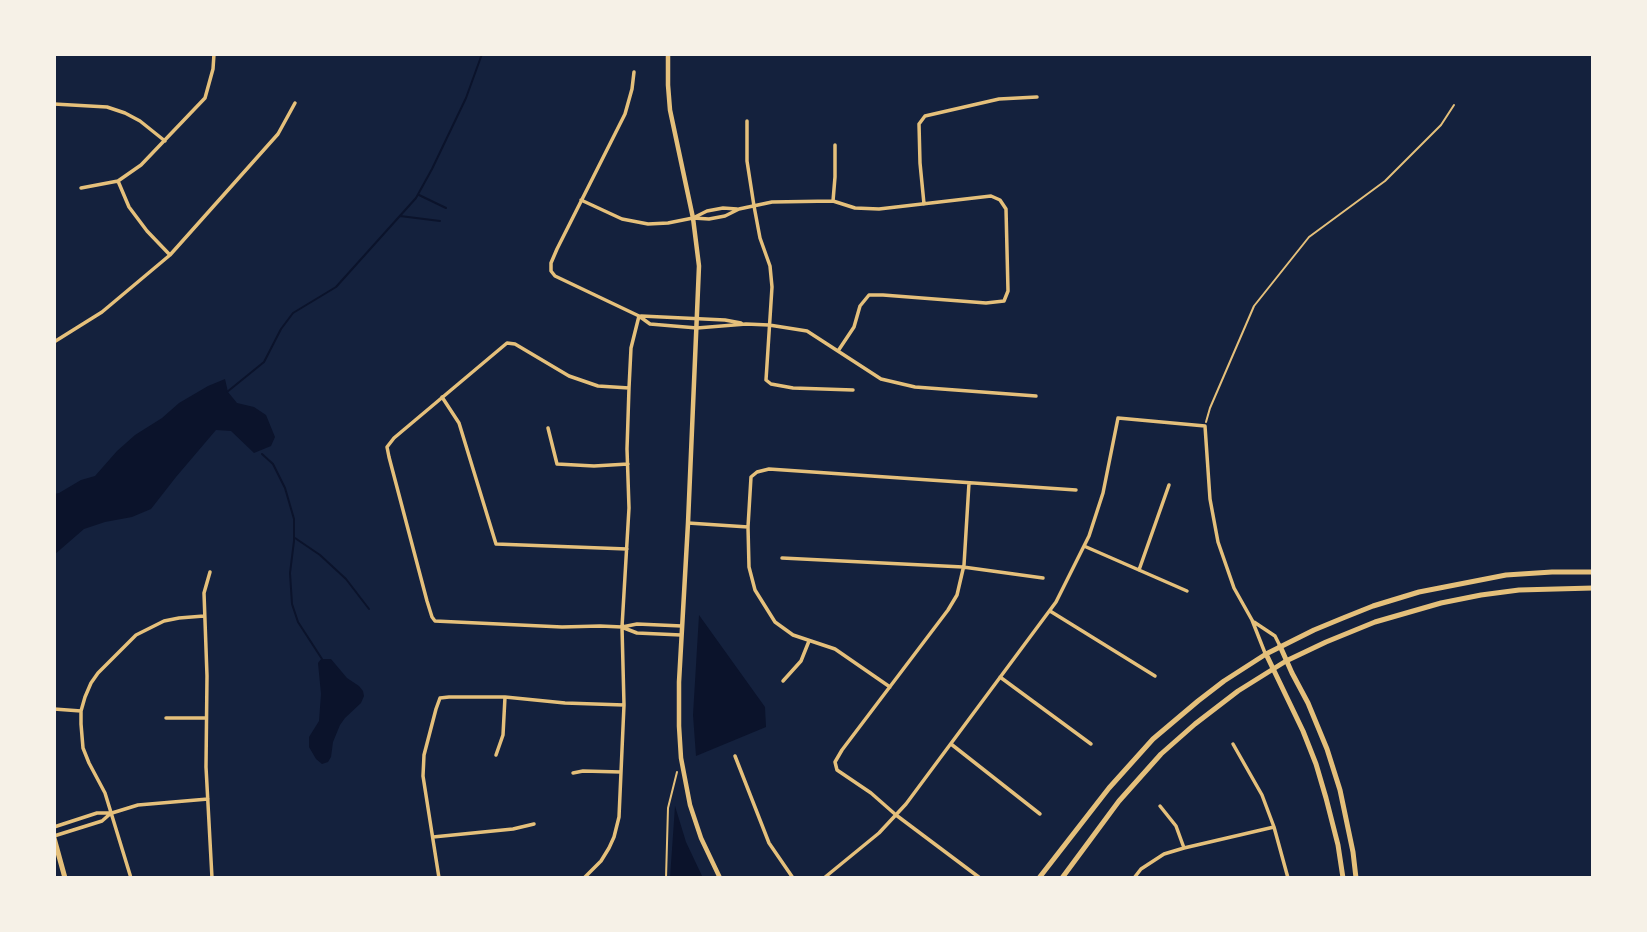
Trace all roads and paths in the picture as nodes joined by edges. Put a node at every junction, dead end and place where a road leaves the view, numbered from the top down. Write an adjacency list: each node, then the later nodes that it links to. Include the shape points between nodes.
1 (214, 54): 9 (street, via 205,98)
2 (668, 54): 18 (street, via 670,110)
3 (634, 72): 13 (street, via 625,114)
4 (1037, 97): 15 (street, via 925,116 919,124)
5 (295, 103): 19 (street, via 278,134)
6 (54, 104): 9 (street, via 107,107 140,121)
7 (1454, 105): 31 (path, via 1441,125 1385,181 1309,237 1254,306)
8 (747, 121): 16 (street)
9 (165, 141): 11 (street)
10 (835, 145): 14 (street)
11 (118, 181): 12 (street); 19 (street, via 147,232)
12 (81, 188)
13 (581, 200): 18 (street, via 639,223); 20 (street, via 556,249 551,271)
14 (833, 201): 15 (street, via 879,209); 16 (street)
15 (924, 204): 26 (street, via 991,196 1000,200 1006,209 1008,291 1004,301 869,295)
16 (754, 206): 17 (street); 23 (street, via 771,276)
17 (739, 209): 18 (street, via 725,216); 18 (street, via 707,211)
18 (693, 218): 21 (street, via 699,265)
19 (170, 255): 25 (street, via 102,312)
20 (639, 316): 21 (street); 24 (street, via 650,324); 27 (street, via 631,348)
21 (697, 319): 22 (street); 24 (street)
22 (746, 324): 23 (street); 24 (street)
23 (769, 325): 26 (street, via 807,331); 28 (street, via 766,380 771,384)
24 (697, 328): 37 (street)
25 (54, 342)
26 (838, 351): 29 (street, via 881,379 915,387)
27 (629, 388): 30 (street, via 598,386 569,376 507,342); 33 (street)
28 (853, 390)
29 (1036, 396)
30 (442, 397): 40 (street, via 459,423 496,544); 53 (street, via 387,447 435,621)
31 (1205, 426): 39 (street, via 1118,418 1103,493); 51 (street, via 1218,542)
32 (548, 428): 33 (street, via 557,464)
33 (628, 464): 40 (street)
34 (969, 483): 36 (street); 38 (street, via 769,469 751,477); 42 (street)
35 (1169, 485): 43 (street)
36 (1076, 489)
37 (688, 523): 38 (street); 52 (street)
38 (748, 527): 55 (street, via 755,590 775,622)
39 (1084, 546): 43 (street); 49 (street)
40 (627, 549): 53 (street)
41 (782, 558): 42 (street)
42 (963, 568): 46 (street); 63 (street, via 957,596)
43 (1139, 570): 48 (street)
44 (210, 572): 50 (street)
45 (1593, 572): 56 (main road, via 1506,575 1419,592 1363,610)
46 (1043, 578)
47 (1593, 588): 58 (main road, via 1519,590 1441,603 1349,632)
48 (1187, 591)
49 (1050, 611): 60 (street); 61 (street)
50 (204, 616): 67 (street, via 164,621 136,635 98,673); 69 (street)
51 (1252, 620): 56 (street, via 1275,636); 57 (street)
52 (682, 626): 53 (street); 54 (street)
53 (622, 627): 54 (street, via 637,633); 65 (street)
54 (681, 635): 95 (street, via 681,758 701,838)
55 (809, 641): 62 (street, via 801,661); 63 (street, via 835,649)
56 (1280, 646): 57 (main road); 58 (main road)
57 (1266, 653): 59 (main road); 99 (main road, via 1153,739)
58 (1286, 662): 59 (main road); 104 (main road, via 1327,749 1340,790)
59 (1273, 669): 100 (main road, via 1238,691 1161,754); 103 (main road, via 1316,764)
60 (1156, 676)
61 (1000, 677): 70 (street); 71 (street)
62 (782, 681)
63 (890, 687): 82 (street, via 835,762 837,770)
64 (505, 697): 65 (street); 73 (street, via 503,736); 87 (street, via 440,698 423,765)
65 (624, 705): 76 (street)
66 (54, 709): 67 (street)
67 (81, 710): 80 (street, via 83,748)
68 (166, 718): 69 (street)
69 (206, 718): 78 (street)
70 (951, 744): 81 (street); 82 (street)
71 (1091, 744)
72 (1233, 744): 85 (street)
73 (496, 755)
74 (735, 756): 96 (street, via 769,843)
75 (678, 771): 94 (path, via 668,808)
76 (621, 772): 77 (street); 93 (street, via 614,837 601,861)
77 (573, 774)
78 (208, 799): 80 (street, via 155,802); 91 (street)
79 (1160, 806): 88 (street, via 1176,826)
80 (112, 813): 84 (street, via 97,813); 86 (street, via 102,821); 90 (street)
81 (1040, 814)
82 (896, 815): 97 (street); 98 (street)
83 (534, 824): 87 (street)
84 (54, 827)
85 (1274, 827): 88 (street); 102 (street)
86 (54, 837): 89 (main road)
87 (433, 837): 92 (street)
88 (1184, 848): 101 (street, via 1152,860)
89 (65, 878)
90 (131, 878)
91 (212, 878)
92 (439, 878)
93 (584, 878)
94 (666, 878)
95 (720, 878)
96 (793, 878)
97 (824, 878)
98 (980, 878)
99 (1039, 878)
100 (1062, 878)
101 (1133, 878)
102 (1288, 878)
103 (1343, 878)
104 (1356, 878)

